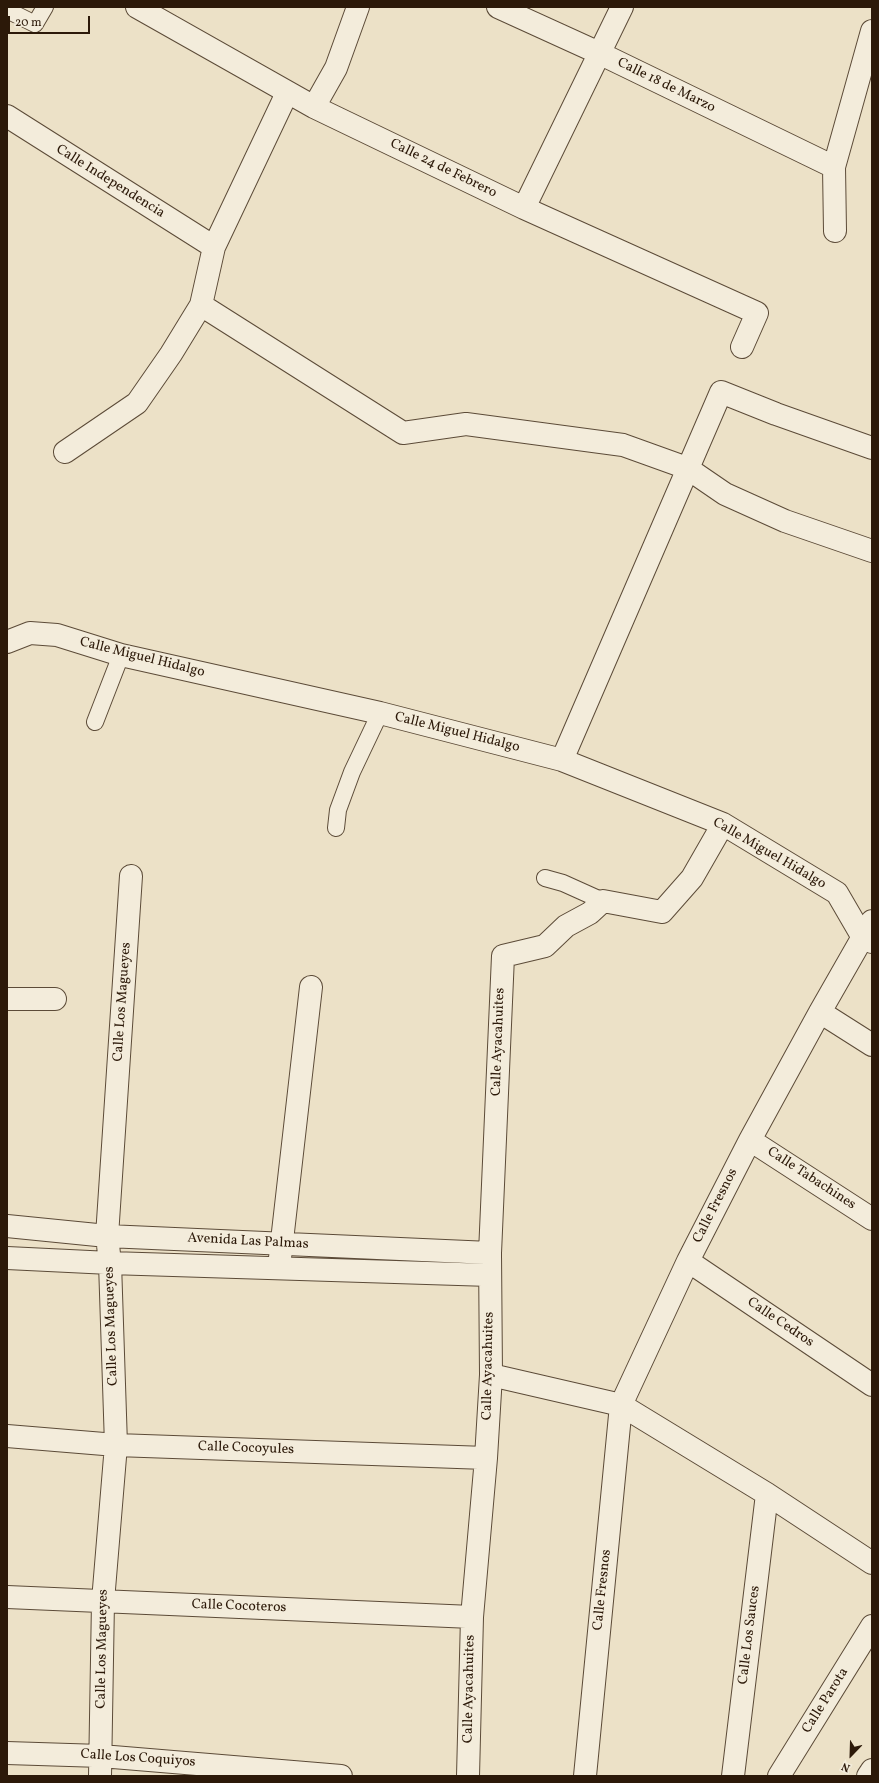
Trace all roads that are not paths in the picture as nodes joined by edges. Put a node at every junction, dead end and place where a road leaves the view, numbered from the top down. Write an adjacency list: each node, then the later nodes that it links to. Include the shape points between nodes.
1 (45, 7): 6 (lane, via 35,24)
2 (137, 7): 9 (street, Calle 24 de Febrero)
3 (358, 7): 10 (street, via 336,68)
4 (498, 7): 8 (street, Calle 18 de Marzo)
5 (622, 7): 8 (street)
6 (7, 10)
7 (872, 31): 12 (street)
8 (599, 54): 12 (street, Calle 18 de Marzo); 13 (street)
9 (287, 93): 10 (street, Calle 24 de Febrero); 15 (street)
10 (314, 107): 13 (street, Calle 24 de Febrero)
11 (7, 116): 15 (street, Calle Independencia)
12 (834, 167): 14 (street)
13 (524, 208): 17 (street, Calle 24 de Febrero, via 757,313)
14 (835, 231)
15 (214, 247): 16 (street)
16 (201, 305): 19 (street, via 137,403); 20 (street, via 403,433 466,424 623,445)
17 (742, 347)
18 (872, 448): 20 (street, via 721,392)
19 (65, 452)
20 (687, 468): 21 (street, via 732,497 785,521); 26 (street)
21 (872, 551)
22 (7, 642): 23 (street, Calle Miguel Hidalgo, via 30,633 57,635)
23 (122, 655): 24 (street, Calle Miguel Hidalgo); 25 (lane)
24 (380, 713): 26 (street, Calle Miguel Hidalgo); 28 (lane, via 352,772 338,810)
25 (95, 722)
26 (562, 760): 27 (street, Calle Miguel Hidalgo)
27 (723, 824): 31 (street, via 692,878 662,912); 32 (street, Calle Miguel Hidalgo, via 837,893)
28 (336, 828)
29 (131, 876): 41 (street, Calle Los Magueyes)
30 (545, 878): 31 (lane, via 563,882)
31 (604, 901): 43 (street, Calle Ayacahuites, via 590,913 566,926 545,946 503,956)
32 (869, 933): 36 (street, Calle Fresnos)
33 (311, 987): 42 (street)
34 (7, 999): 35 (street)
35 (54, 999)
36 (820, 1012): 37 (street); 38 (street, Calle Fresnos)
37 (872, 1045)
38 (750, 1140): 39 (street, Calle Tabachines); 45 (street, Calle Fresnos)
39 (872, 1219)
40 (7, 1226): 41 (street, Avenida Las Palmas)
41 (107, 1236): 42 (street, Avenida Las Palmas); 46 (street, Calle Los Magueyes)
42 (282, 1244): 43 (street, Avenida Las Palmas); 47 (street)
43 (490, 1253): 48 (street, Calle Ayacahuites)
44 (7, 1258): 46 (street)
45 (688, 1261): 50 (street, Calle Cedros); 51 (street, Calle Fresnos)
46 (110, 1263): 47 (street); 53 (street, Calle Los Magueyes)
47 (279, 1268): 48 (street)
48 (490, 1275): 49 (street, Calle Ayacahuites)
49 (491, 1375): 51 (street); 54 (street, Calle Ayacahuites)
50 (872, 1385)
51 (621, 1405): 55 (street); 66 (street, Calle Fresnos)
52 (7, 1436): 53 (street, Calle Cocoyules)
53 (116, 1445): 54 (street, Calle Cocoyules); 58 (street, Calle Los Magueyes)
54 (486, 1458): 59 (street, Calle Ayacahuites)
55 (767, 1494): 56 (street); 67 (street, Calle Los Sauces)
56 (872, 1563)
57 (7, 1597): 58 (street, Calle Cocoteros)
58 (103, 1601): 59 (street, Calle Cocoteros); 62 (street, Calle Los Magueyes)
59 (472, 1617): 65 (street, Calle Ayacahuites)
60 (872, 1626): 68 (street, Calle Parota)
61 (7, 1753): 62 (street, Calle Los Coquiyos)
62 (100, 1766): 64 (street, Calle Los Coquiyos)
63 (872, 1770): 69 (street)
64 (340, 1776)
65 (468, 1776)
66 (585, 1776)
67 (734, 1776)
68 (779, 1776)
69 (868, 1776)

